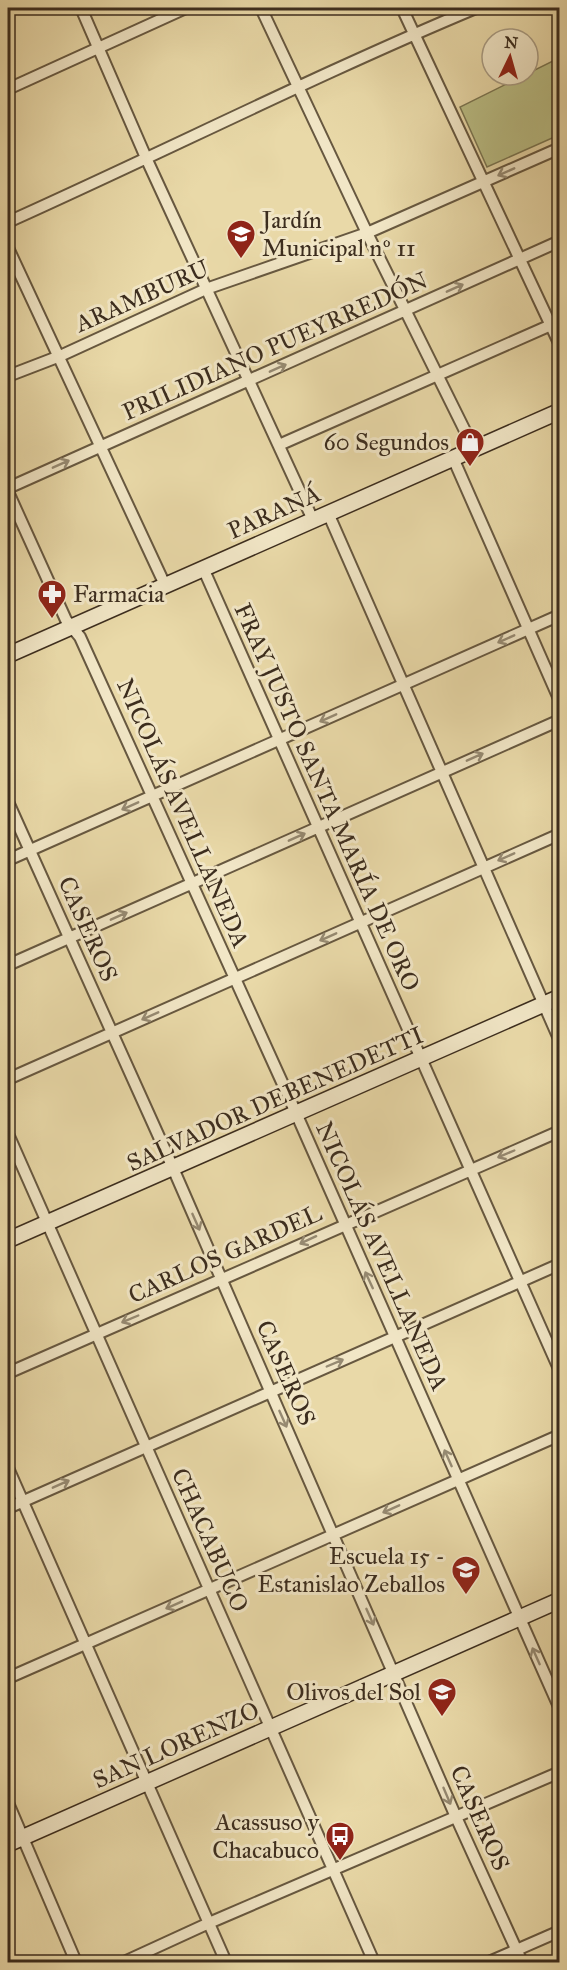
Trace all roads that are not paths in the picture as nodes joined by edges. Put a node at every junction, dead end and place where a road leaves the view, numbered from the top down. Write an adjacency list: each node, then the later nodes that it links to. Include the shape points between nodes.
1 (81, 8): 7 (street)
2 (186, 8): 7 (street)
3 (261, 8): 8 (street)
4 (402, 8): 6 (street)
5 (476, 8): 6 (street)
6 (414, 34): 8 (street); 12 (street)
7 (99, 48): 9 (street); 11 (street)
8 (300, 86): 11 (street); 14 (street)
9 (8, 89)
10 (560, 148): 12 (street, ARAMBURU, one-way to 12)
11 (147, 160): 13 (street); 18 (street)
12 (484, 182): 14 (street, ARAMBURU); 17 (street)
13 (8, 222)
14 (367, 233): 18 (street, ARAMBURU); 19 (street)
15 (560, 241): 17 (street, PRILIDIANO PUEYRREDÓN)
16 (8, 248): 22 (street)
17 (519, 259): 19 (street, PRILIDIANO PUEYRREDÓN, one-way to 17); 20 (street)
18 (206, 289): 22 (street, ARAMBURU); 25 (street)
19 (406, 310): 24 (street); 25 (street, PRILIDIANO PUEYRREDÓN, one-way to 19)
20 (555, 323): 21 (street); 24 (street)
21 (560, 345)
22 (60, 356): 23 (street, ARAMBURU); 28 (street)
23 (8, 376)
24 (440, 376): 27 (street); 29 (street)
25 (249, 381): 27 (street); 28 (street, PRILIDIANO PUEYRREDÓN)
26 (560, 411): 29 (street, PARANÁ)
27 (279, 445): 33 (street)
28 (101, 447): 31 (street, PRILIDIANO PUEYRREDÓN, one-way to 28); 35 (street)
29 (474, 449): 30 (street, PARANÁ)
30 (453, 458): 32 (street, PARANÁ); 38 (street)
31 (8, 490): 37 (street, NICOLÁS AVELLANEDA)
32 (328, 513): 33 (street, PARANÁ); 40 (street)
33 (313, 520): 34 (street, PARANÁ)
34 (203, 568): 35 (street, PARANÁ); 43 (street, FRAY JUSTO SANTA MARÍA DE ORO)
35 (165, 585): 37 (street, PARANÁ)
36 (560, 615): 38 (street)
37 (72, 627): 39 (street, PARANÁ); 45 (street, NICOLÁS AVELLANEDA)
38 (528, 629): 40 (street, one-way to 40); 41 (street)
39 (8, 655)
40 (402, 685): 43 (street, one-way to 43); 44 (street)
41 (560, 701)
42 (560, 720): 44 (street, one-way to 42)
43 (279, 740): 45 (street); 47 (street, FRAY JUSTO SANTA MARÍA DE ORO)
44 (441, 773): 47 (street); 51 (street)
45 (153, 796): 49 (street, one-way to 49); 52 (street, NICOLÁS AVELLANEDA)
46 (8, 802): 49 (street, CASEROS)
47 (318, 827): 52 (street, one-way to 47); 53 (street, FRAY JUSTO SANTA MARÍA DE ORO)
48 (560, 834): 51 (street, one-way to 51)
49 (29, 850): 50 (street); 54 (street, CASEROS)
50 (8, 860)
51 (483, 868): 53 (street); 58 (street)
52 (192, 883): 54 (street, one-way to 52); 56 (street, NICOLÁS AVELLANEDA)
53 (360, 922): 56 (street, one-way to 56); 61 (street, FRAY JUSTO SANTA MARÍA DE ORO)
54 (69, 938): 55 (street); 59 (street, CASEROS)
55 (8, 965)
56 (235, 978): 59 (street, one-way to 59); 63 (street, NICOLÁS AVELLANEDA)
57 (560, 997): 58 (street, SALVADOR DEBENEDETTI)
58 (543, 1004): 60 (street); 61 (street, SALVADOR DEBENEDETTI)
59 (111, 1033): 62 (street); 66 (street, CASEROS)
60 (560, 1041)
61 (421, 1059): 63 (street, SALVADOR DEBENEDETTI); 67 (street, FRAY JUSTO SANTA MARÍA DE ORO)
62 (8, 1079)
63 (296, 1113): 66 (street, SALVADOR DEBENEDETTI); 69 (street, NICOLÁS AVELLANEDA)
64 (560, 1131): 67 (street, CARLOS GARDEL, one-way to 67)
65 (8, 1134): 68 (street, CHACABUCO)
66 (172, 1168): 68 (street, SALVADOR DEBENEDETTI); 72 (street, CASEROS, one-way to 72)
67 (468, 1170): 69 (street, CARLOS GARDEL); 73 (street, FRAY JUSTO SANTA MARÍA DE ORO)
68 (49, 1222): 70 (street, SALVADOR DEBENEDETTI); 74 (street, CHACABUCO)
69 (343, 1224): 72 (street, CARLOS GARDEL, one-way to 72); 75 (street, NICOLÁS AVELLANEDA, one-way to 69)
70 (8, 1240)
71 (560, 1264): 73 (street)
72 (222, 1281): 74 (street, CARLOS GARDEL, one-way to 74); 78 (street, CASEROS)
73 (520, 1281): 75 (street); 76 (street, FRAY JUSTO SANTA MARÍA DE ORO)
74 (97, 1333): 77 (street, CARLOS GARDEL); 80 (street, CHACABUCO)
75 (395, 1337): 78 (street, one-way to 75); 82 (street, NICOLÁS AVELLANEDA, one-way to 75)
76 (560, 1371)
77 (8, 1373)
78 (271, 1391): 80 (street); 85 (street, CASEROS, one-way to 85)
79 (560, 1435): 82 (street)
80 (147, 1447): 83 (street, one-way to 80); 86 (street, CHACABUCO)
81 (8, 1468): 83 (street)
82 (458, 1479): 85 (street, one-way to 85); 88 (street, NICOLÁS AVELLANEDA)
83 (22, 1501): 84 (street); 89 (street)
84 (8, 1508)
85 (333, 1534): 86 (street); 90 (street, CASEROS, one-way to 90)
86 (209, 1589): 89 (street, one-way to 89); 93 (street, CHACABUCO)
87 (560, 1600): 88 (street, SAN LORENZO)
88 (519, 1618): 90 (street, SAN LORENZO); 92 (street, NICOLÁS AVELLANEDA, one-way to 88)
89 (86, 1644): 91 (street); 95 (street)
90 (395, 1673): 93 (street, SAN LORENZO); 97 (street, CASEROS, one-way to 97)
91 (8, 1678)
92 (560, 1709)
93 (270, 1728): 95 (street, SAN LORENZO); 100 (street, CHACABUCO)
94 (560, 1772): 97 (street)
95 (147, 1783): 98 (street, SAN LORENZO); 101 (street)
96 (8, 1803): 98 (street)
97 (456, 1817): 100 (street); 103 (street, CASEROS)
98 (23, 1838): 99 (street, SAN LORENZO); 104 (street)
99 (8, 1844)
100 (333, 1871): 101 (street); 107 (street, CHACABUCO)
101 (209, 1923): 105 (street); 106 (street)
102 (560, 1931): 103 (street)
103 (517, 1950): 108 (street); 109 (street, CASEROS)
104 (76, 1962)
105 (124, 1962)
106 (226, 1962)
107 (374, 1962)
108 (489, 1962)
109 (522, 1962)

